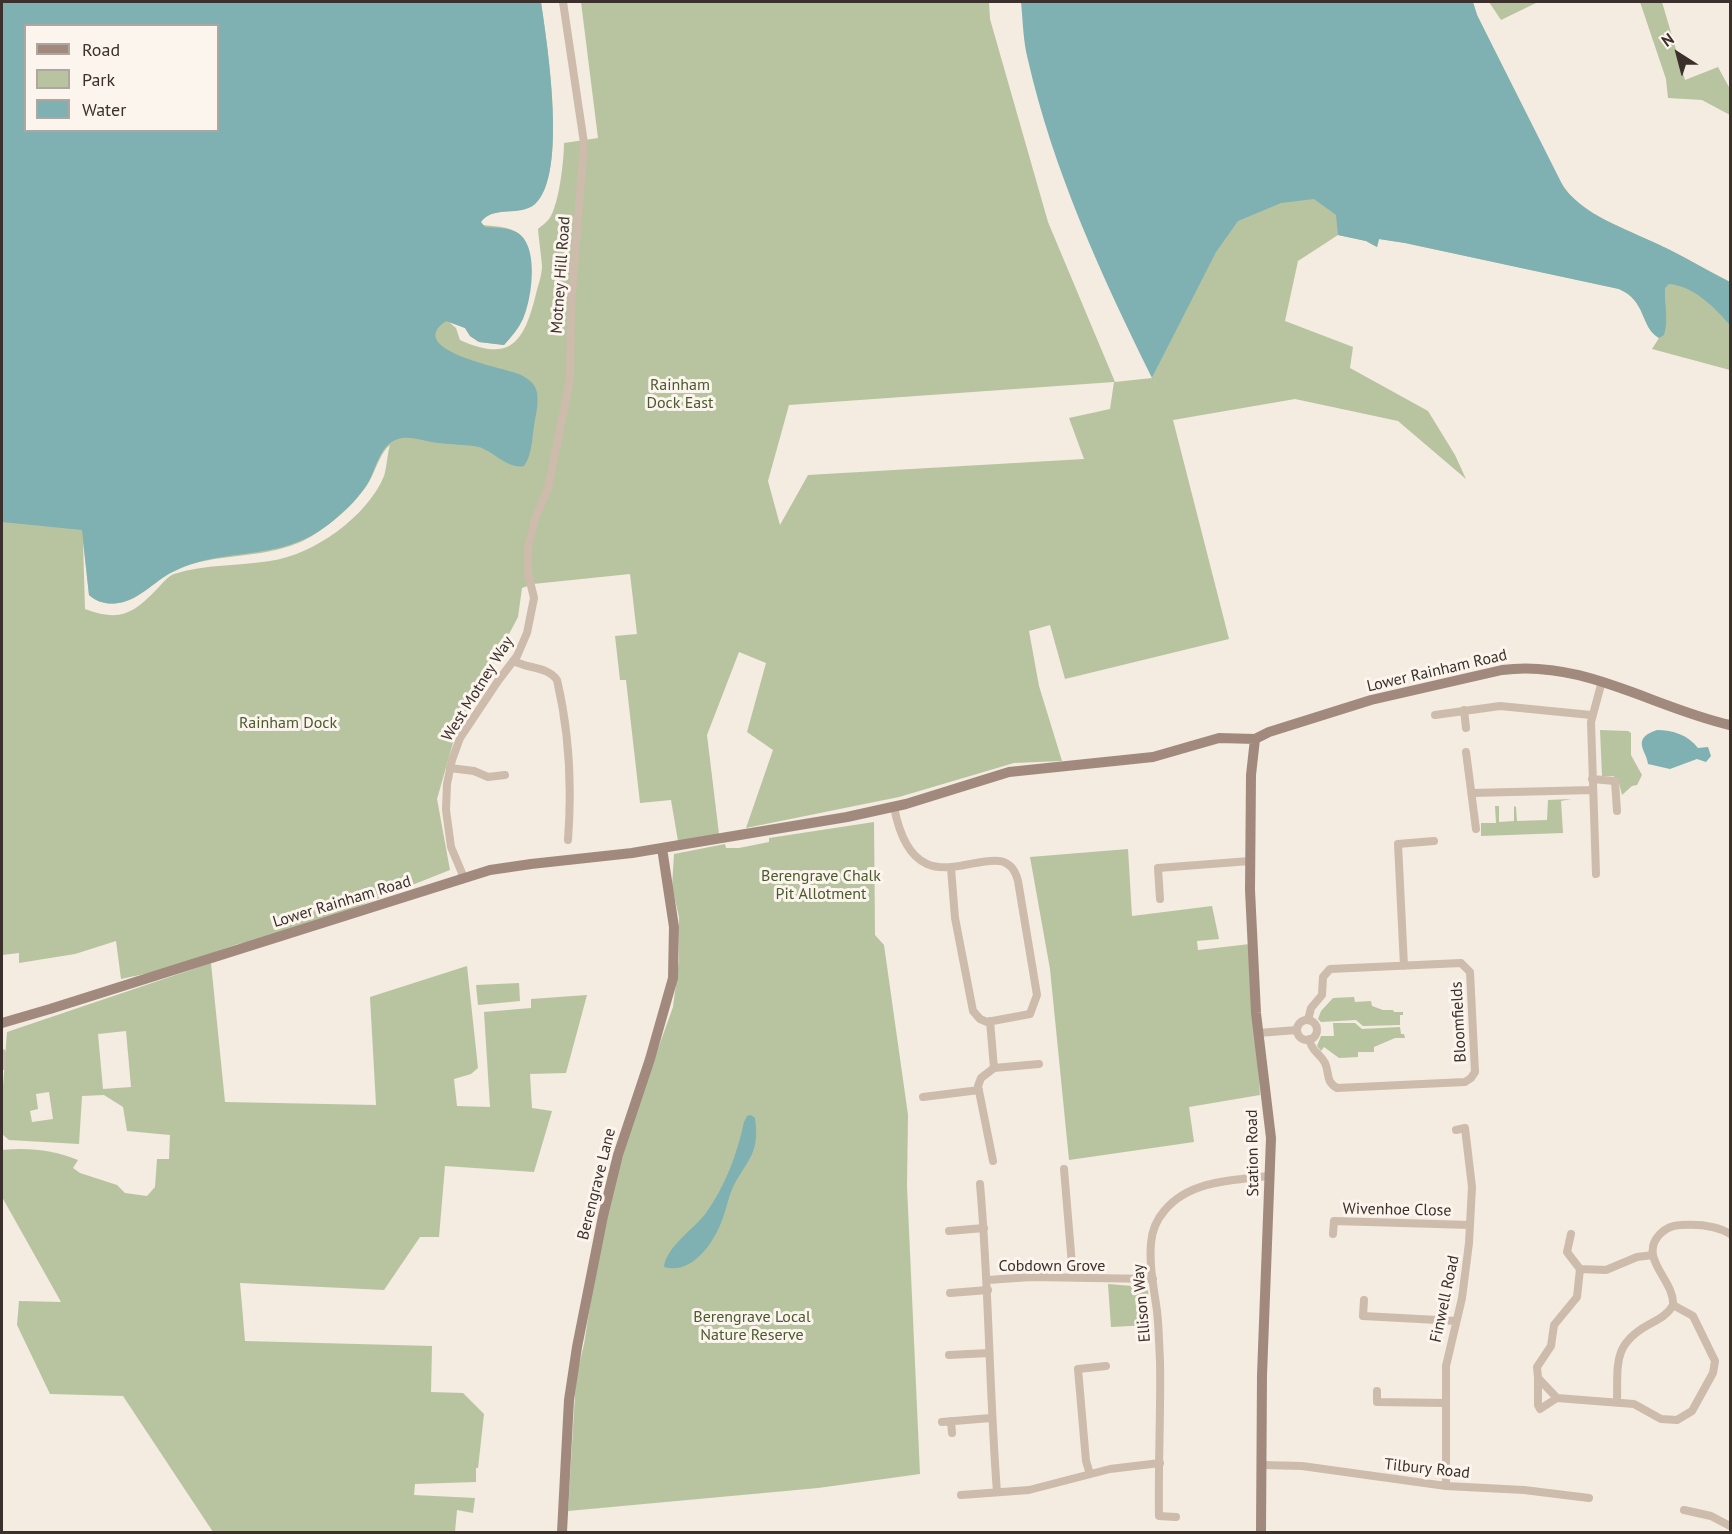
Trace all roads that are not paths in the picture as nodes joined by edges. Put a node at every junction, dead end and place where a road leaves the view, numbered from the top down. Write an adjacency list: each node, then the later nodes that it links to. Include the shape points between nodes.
1 (563, 2): 2 (street, Motney Hill Road, via 584,143 571,306 570,380 548,488)
2 (528, 547): 3 (street, West Motney Way, via 528,573 534,598 525,638)
3 (514, 661): 12 (street, West Motney Way, via 465,731); 20 (street, via 547,671 557,680 568,762)
4 (1602, 681): 7 (street); 8 (main road, Lower Rainham Road); 10 (main road, Lower Rainham Road, via 1546,668 1504,669 1348,707)
5 (1464, 710): 6 (street); 7 (street, via 1507,706); 9 (street)
6 (1435, 715)
7 (1591, 715): 14 (street)
8 (1731, 725)
9 (1466, 728)
10 (1255, 739): 17 (main road, Lower Rainham Road, via 1220,738 1153,757 1009,772); 23 (main road, Station Road)
11 (1466, 752): 16 (street)
12 (450, 768): 13 (street, via 488,777); 26 (street, West Motney Way, via 446,810)
13 (505, 775)
14 (1592, 779): 15 (street); 18 (street, via 1615,781)
15 (1593, 790): 16 (street); 25 (street)
16 (1472, 793): 19 (street)
17 (894, 807): 22 (main road, Lower Rainham Road); 24 (street, via 901,837 912,854 933,866)
18 (1617, 811)
19 (1476, 829)
20 (568, 840)
21 (1434, 841): 28 (street, via 1398,844)
22 (662, 848): 26 (main road, Lower Rainham Road, via 490,870); 82 (main road, Berengrave Lane, via 673,917 673,978 603,1216 569,1400)
23 (1250, 861): 27 (street, via 1158,868); 33 (main road, Station Road)
24 (951, 868): 30 (street, via 955,918 973,1011 980,1019); 30 (street, via 998,860 1010,864 1018,879 1037,995 1030,1014)
25 (1596, 874)
26 (461, 880): 31 (main road, Lower Rainham Road)
27 (1160, 899)
28 (1404, 966): 29 (street, Bloomfields, via 1330,969 1323,977 1322,995 1311,1008); 34 (street, Bloomfields, via 1461,963 1470,972 1475,1072 1471,1078 1465,1082 1337,1088 1327,1079 1325,1063 1313,1051)
29 (1308, 1020): 32 (street, Bloomfields, via 1300,1023); 34 (street, via 1316,1030)
30 (990, 1021): 38 (street)
31 (2, 1023)
32 (1297, 1030): 33 (street); 34 (street, Bloomfields, via 1301,1038)
33 (1258, 1033): 44 (main road, Station Road, via 1271,1138)
34 (1309, 1039)
35 (2, 1053): 37 (street)
36 (1039, 1064): 38 (street)
37 (2, 1066)
38 (994, 1068): 39 (street, via 981,1078)
39 (979, 1090): 40 (street); 42 (street)
40 (923, 1096)
41 (1456, 1130): 46 (street, Finwell Road, via 1466,1128 1472,1187)
42 (993, 1161)
43 (1064, 1169): 54 (street)
44 (1270, 1176): 55 (street, Ellison Way, via 1197,1187 1178,1197 1159,1218 1151,1238); 73 (main road, Station Road)
45 (980, 1184): 47 (street)
46 (1470, 1225): 49 (street, Wivenhoe Close, via 1334,1221); 61 (street, Finwell Road, via 1468,1263)
47 (984, 1228): 48 (street); 56 (street)
48 (949, 1231)
49 (1333, 1234)
50 (1571, 1234): 53 (street, via 1567,1252)
51 (1731, 1234): 52 (street, via 1712,1227 1674,1225 1656,1239)
52 (1653, 1255): 53 (street, via 1606,1270); 60 (street, via 1672,1293)
53 (1580, 1269): 65 (street, via 1577,1297 1554,1325 1551,1346 1537,1367)
54 (1073, 1277): 55 (street, Cobdown Grove); 56 (street, Cobdown Grove)
55 (1153, 1279): 72 (street, Ellison Way, via 1160,1361)
56 (988, 1280): 57 (street)
57 (988, 1290): 58 (street); 62 (street)
58 (950, 1293)
59 (1364, 1300): 61 (street, via 1363,1316)
60 (1673, 1305): 68 (street, via 1624,1343 1619,1356); 68 (street, via 1693,1316 1715,1361 1699,1401 1689,1414 1677,1420 1661,1419 1634,1404)
61 (1456, 1321): 69 (street, Finwell Road, via 1446,1366)
62 (989, 1353): 63 (street); 70 (street)
63 (949, 1355)
64 (1106, 1366): 74 (street, via 1078,1369)
65 (1538, 1378): 67 (street); 67 (street, via 1540,1409)
66 (1377, 1391): 69 (street, via 1377,1402)
67 (1557, 1398): 68 (street)
68 (1617, 1401)
69 (1445, 1403): 75 (street, Finwell Road)
70 (991, 1418): 71 (street, via 946,1421); 76 (street)
71 (952, 1433)
72 (1160, 1463): 74 (street); 80 (street, Ellison Way, via 1159,1516)
73 (1262, 1465): 75 (street, Tilbury Road, via 1302,1466); 83 (main road, Station Road)
74 (1090, 1474): 76 (street, via 1029,1490)
75 (1446, 1486): 78 (street, Tilbury Road)
76 (997, 1492): 77 (street)
77 (962, 1495)
78 (1589, 1498)
79 (1684, 1510): 81 (street)
80 (1176, 1517)
81 (1731, 1526)
82 (562, 1533)
83 (1261, 1533)

